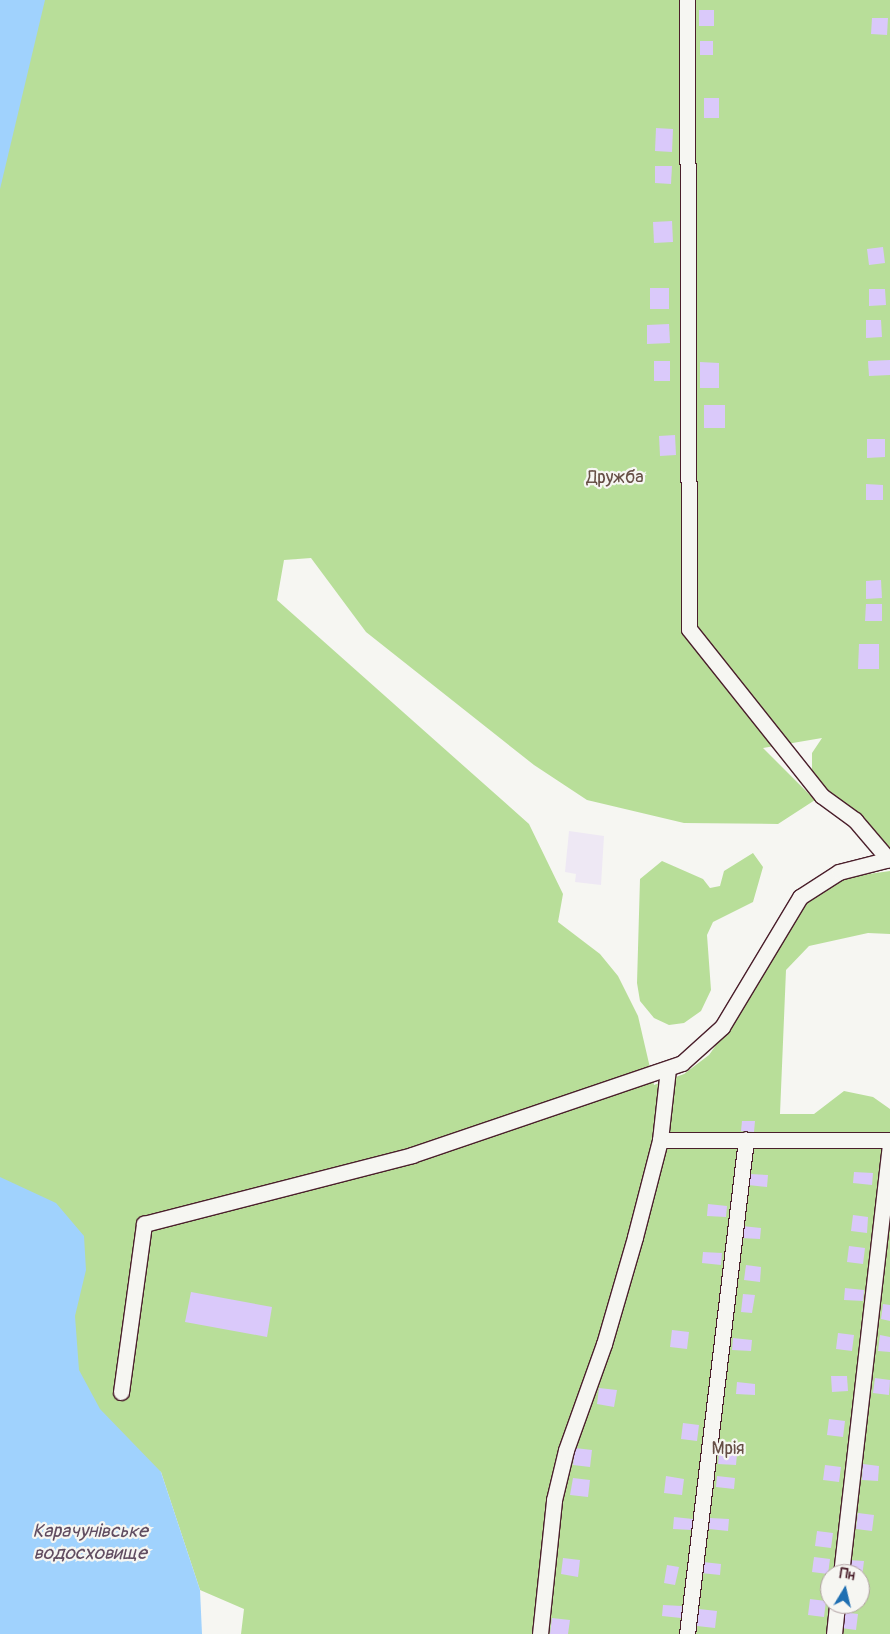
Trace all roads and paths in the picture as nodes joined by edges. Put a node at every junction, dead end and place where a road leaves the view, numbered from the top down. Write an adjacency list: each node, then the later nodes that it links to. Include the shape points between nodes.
1 (687, 0): 2 (street, via 689,629 822,796 855,820)
2 (890, 859): 3 (street, via 839,872 800,897 722,1027 704,1048)
3 (668, 1069): 4 (street); 7 (street, via 412,1155 144,1224)
4 (660, 1140): 5 (street); 10 (street, via 604,1344 566,1450 554,1500)
5 (746, 1140): 6 (street); 11 (street)
6 (890, 1142): 8 (street)
7 (121, 1392)
8 (842, 1564)
9 (836, 1614): 12 (street)
10 (540, 1634)
11 (687, 1634)
12 (834, 1634)

